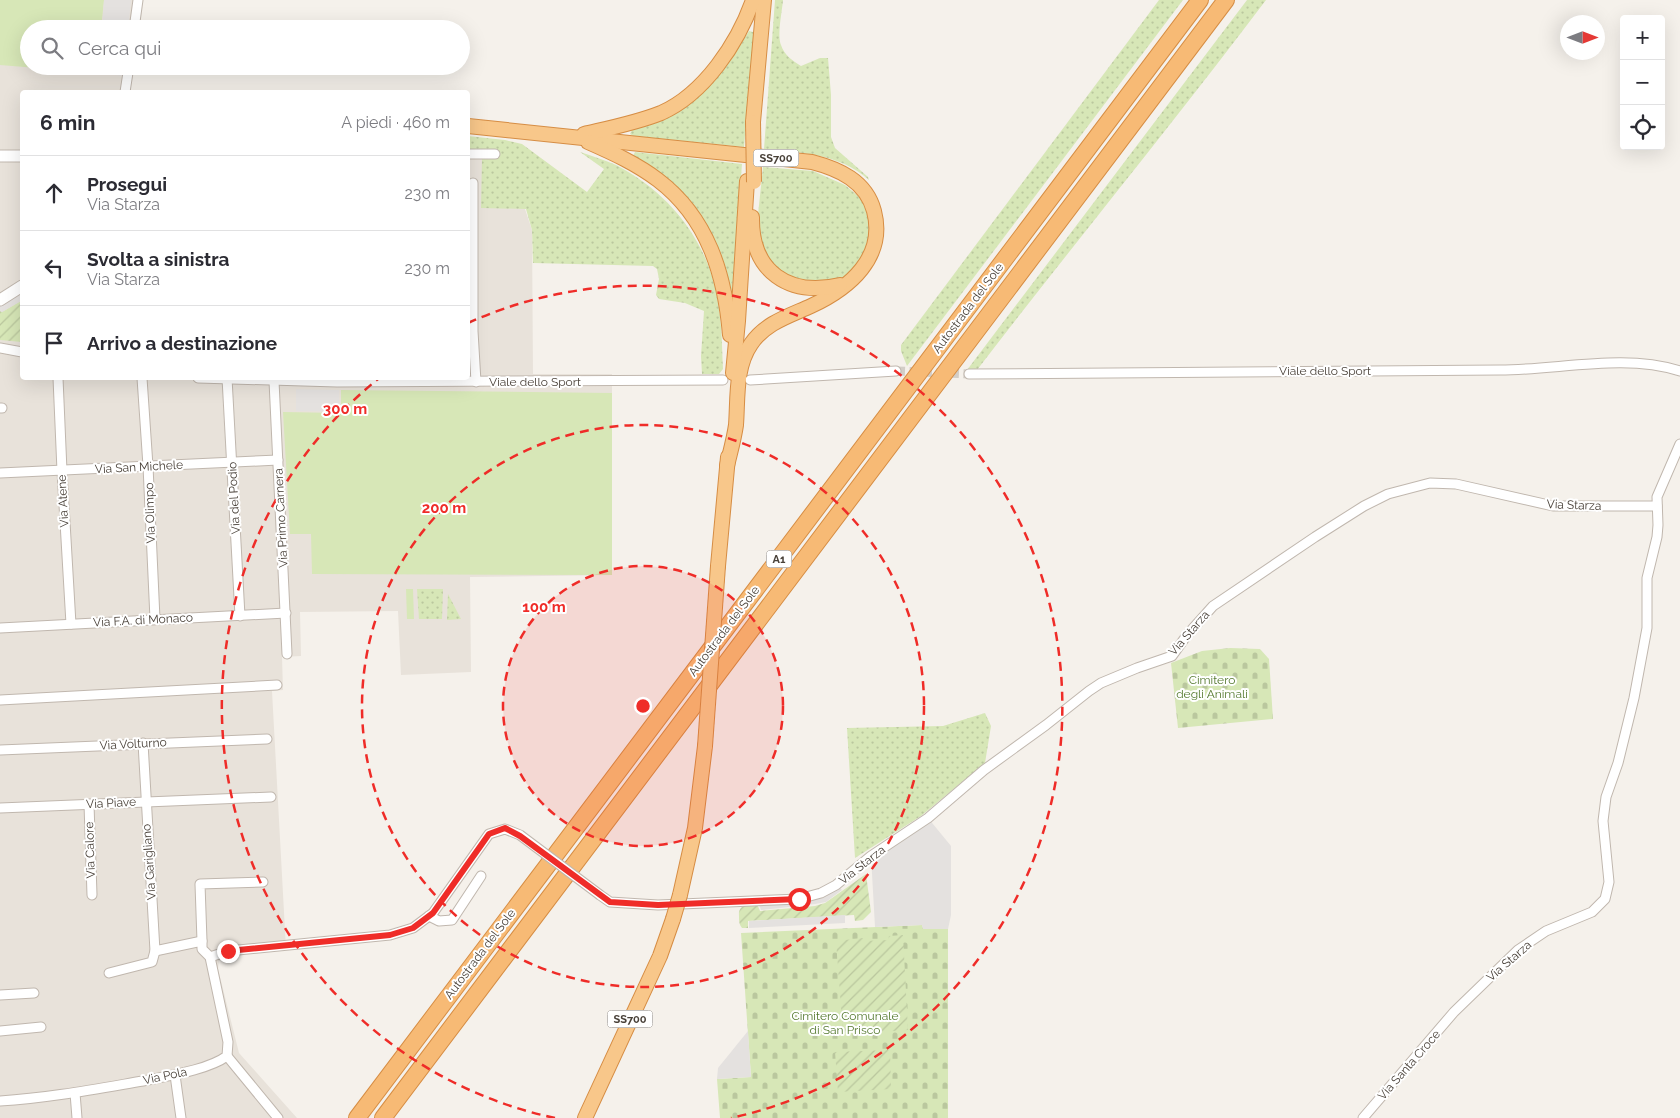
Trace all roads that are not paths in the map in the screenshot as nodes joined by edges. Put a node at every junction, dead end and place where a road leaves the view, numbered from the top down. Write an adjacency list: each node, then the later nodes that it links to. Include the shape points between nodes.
1 (138, 0): 6 (street)
2 (753, 0): 10 (highway, via 733,44 702,83 682,100 662,112 626,125)
3 (764, 0): 15 (highway, bridge)
4 (1200, 0): 77 (highway, Autostrada del Sole / A1)
5 (1226, 0): 78 (highway, Autostrada del Sole / A1)
6 (135, 20)
7 (128, 75): 8 (street)
8 (125, 90)
9 (470, 126): 10 (highway, SS700)
10 (574, 136): 17 (highway, SS700, via 805,161 848,176 866,193 872,205 877,233 870,258); 25 (highway, via 617,155 659,181 680,200 701,228 713,253 727,303)
11 (470, 154): 12 (street)
12 (495, 154)
13 (0, 156): 14 (street)
14 (20, 156)
15 (750, 182): 17 (highway, via 752,231 759,255 771,272 789,284 806,288); 25 (highway, SS700, via 738,321)
16 (473, 183): 33 (street)
17 (846, 284): 38 (highway, via 823,300 769,326 750,345 741,366 736,428)
18 (20, 287): 19 (street)
19 (0, 300)
20 (0, 348): 21 (street)
21 (20, 352)
22 (896, 371): 31 (street)
23 (1680, 371): 24 (street, Viale dello Sport, via 1644,363 1618,362 1521,370)
24 (968, 374)
25 (728, 378): 33 (street, Viale dello Sport); 38 (highway, SS700)
26 (58, 380): 39 (street, Via Atene)
27 (142, 380): 37 (street, Via Olimpo)
28 (227, 380): 36 (street, Via del Podio)
29 (258, 380): 32 (street, Viale dello Sport)
30 (337, 380): 32 (street, Viale dello Sport); 33 (street, Viale dello Sport)
31 (750, 380)
32 (274, 381): 35 (street, Via Primo Carnera)
33 (476, 382)
34 (1680, 444): 41 (street, via 1657,496)
35 (278, 460): 36 (street, Via San Michele); 42 (street, Via Primo Carnera)
36 (232, 464): 37 (street, Via San Michele); 43 (street, Via del Podio)
37 (148, 466): 39 (street, Via San Michele); 44 (street, Via Olimpo)
38 (727, 466): 79 (highway, SS700, bridge, via 705,746 695,828 680,895 660,956)
39 (62, 471): 40 (street, Via San Michele); 45 (street, Via Atene)
40 (0, 473)
41 (1657, 506): 60 (street, Via Starza, bridge, via 1553,506 1456,484 1430,483 1388,494 1315,536 1213,606 1172,656 1089,690 984,770 928,818 822,893 799,899 658,905 610,902 505,828 489,834); 67 (street, Via Starza, via 1657,538 1647,578 1647,628 1634,698 1606,797 1603,820 1609,882 1605,899 1592,912 1546,931 1518,950)
42 (286, 613): 43 (street, Via F.A. di Monaco); 47 (street, Via Primo Carnera)
43 (240, 616): 44 (street, Via F.A. di Monaco)
44 (155, 619): 45 (street, Via F.A. di Monaco)
45 (71, 624): 46 (street, Via F.A. di Monaco)
46 (0, 628)
47 (287, 654)
48 (277, 685): 49 (street)
49 (0, 700)
50 (266, 738): 51 (street, Via Volturno)
51 (143, 743): 52 (street, Via Volturno); 54 (street, Via Garigliano)
52 (0, 750)
53 (271, 797): 54 (street, Via Piave)
54 (146, 801): 55 (street, Via Piave); 62 (street, Via Garigliano)
55 (89, 804): 56 (street, Via Piave); 59 (street, Via Calore)
56 (0, 808)
57 (481, 876): 60 (street, via 452,920 439,922)
58 (263, 882): 61 (street, via 200,884)
59 (92, 895)
60 (429, 916): 63 (street, Via Starza, via 413,928 390,935 228,951)
61 (202, 940): 62 (street); 63 (street, via 202,949)
62 (155, 951): 64 (street, via 152,962)
63 (210, 957): 70 (street, via 228,1042)
64 (109, 973)
65 (34, 993): 66 (street)
66 (0, 994)
67 (1454, 1012): 80 (street, Via Santa Croce)
68 (41, 1027): 69 (street)
69 (0, 1031)
70 (227, 1056): 71 (street, Via Pola, via 220,1062); 76 (street)
71 (175, 1075): 72 (street, Via Pola); 75 (street)
72 (75, 1093): 73 (street, Via Pola); 74 (street)
73 (0, 1101)
74 (77, 1118)
75 (181, 1118)
76 (278, 1118)
77 (357, 1118)
78 (383, 1118)
79 (585, 1118)
80 (1364, 1118)

